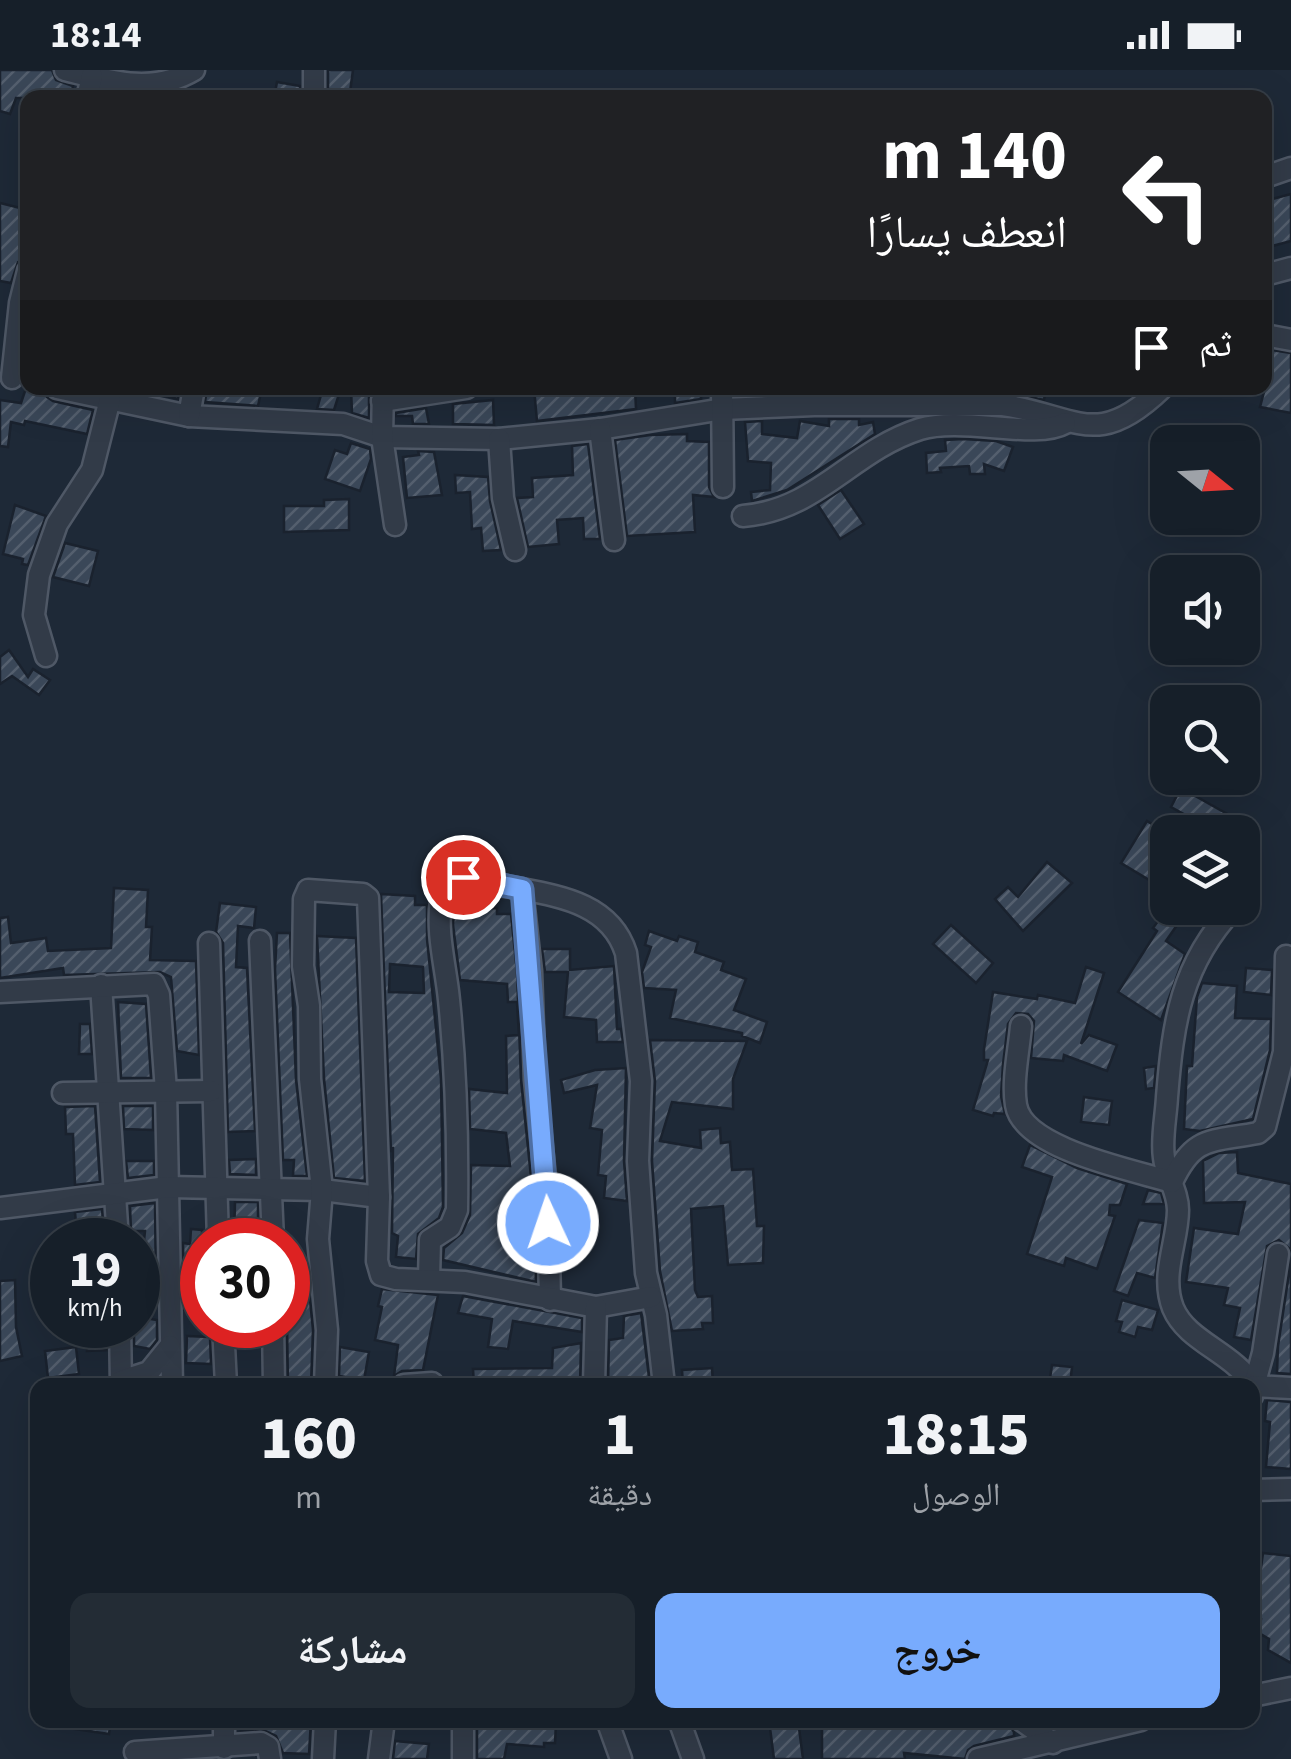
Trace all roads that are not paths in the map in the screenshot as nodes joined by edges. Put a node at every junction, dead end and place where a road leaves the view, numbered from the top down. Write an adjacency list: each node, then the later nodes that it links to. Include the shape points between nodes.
1 (66, 70): 3 (street)
2 (194, 70): 3 (street, via 160,86)
3 (92, 76): 4 (street)
4 (89, 90)
5 (20, 288): 6 (street)
6 (13, 378)
7 (91, 395): 13 (street)
8 (193, 395): 15 (street)
9 (383, 395): 18 (street)
10 (722, 395): 14 (street)
11 (1154, 395): 16 (street, via 1115,422)
12 (814, 396): 14 (street); 16 (street, via 1003,406)
13 (110, 399): 15 (street); 25 (street, via 92,470 57,524 39,575 34,615)
14 (723, 409): 17 (street); 20 (street)
15 (189, 416): 18 (street, via 344,424)
16 (1065, 423): 21 (street, via 1046,430 987,424 924,428 849,465 808,498)
17 (600, 429): 19 (street); 23 (street)
18 (382, 438): 19 (street); 22 (street)
19 (499, 440): 24 (street)
20 (723, 487)
21 (742, 516)
22 (395, 525)
23 (614, 540)
24 (514, 550)
25 (46, 656)
26 (522, 889): 50 (street, via 457,876 442,889 456,1210 450,1227 430,1240); 51 (street, via 560,896 603,917 622,938 639,1057 638,1161); 52 (street)
27 (1219, 925): 38 (street, via 1180,996 1164,1146)
28 (260, 940): 41 (street)
29 (209, 943): 35 (street)
30 (1286, 956): 38 (street, via 1284,1052 1265,1127 1199,1144)
31 (101, 985): 32 (street); 34 (street, via 154,984); 37 (street)
32 (0, 992)
33 (1021, 1026): 38 (street, via 1016,1104 1022,1122 1067,1149)
34 (166, 1091): 35 (street); 37 (street); 39 (street)
35 (212, 1091): 40 (street)
36 (63, 1093): 37 (street)
37 (109, 1094): 43 (street)
38 (1172, 1182): 66 (street, via 1178,1211 1171,1304 1180,1320)
39 (168, 1187): 40 (street); 43 (street); 54 (street)
40 (217, 1188): 41 (street); 47 (street)
41 (273, 1189): 42 (street); 48 (street)
42 (322, 1190): 44 (street); 44 (street, via 304,966 308,890 368,898); 63 (street)
43 (117, 1193): 45 (street); 46 (street)
44 (379, 1198): 50 (street, via 378,1271 390,1278)
45 (0, 1208)
46 (118, 1218)
47 (218, 1218)
48 (273, 1218)
49 (1278, 1254): 67 (street)
50 (430, 1279): 52 (street)
51 (651, 1297): 53 (street); 65 (street)
52 (550, 1300): 53 (street)
53 (596, 1307): 64 (street)
54 (170, 1346): 59 (street, via 149,1372); 60 (street)
55 (120, 1348): 58 (street)
56 (224, 1348): 61 (street)
57 (273, 1348): 62 (street)
58 (121, 1378)
59 (134, 1378)
60 (172, 1378)
61 (226, 1378)
62 (274, 1378)
63 (325, 1378)
64 (594, 1378)
65 (663, 1378)
66 (1249, 1378)
67 (1256, 1378)
68 (1260, 1386): 69 (street)
69 (1291, 1388)
70 (1291, 1489): 71 (street)
71 (1260, 1490)
72 (1291, 1688): 73 (street)
73 (1260, 1694)
74 (224, 1728): 83 (street)
75 (325, 1728): 86 (street)
76 (383, 1728): 87 (street)
77 (464, 1728): 88 (street)
78 (610, 1728): 89 (street)
79 (682, 1728): 90 (street)
80 (1032, 1728): 82 (street)
81 (1110, 1728): 82 (street)
82 (1053, 1743): 91 (street)
83 (224, 1748): 84 (street); 85 (street, via 261,1743)
84 (136, 1752)
85 (270, 1759)
86 (323, 1759)
87 (379, 1759)
88 (463, 1759)
89 (620, 1759)
90 (693, 1759)
91 (978, 1759)

